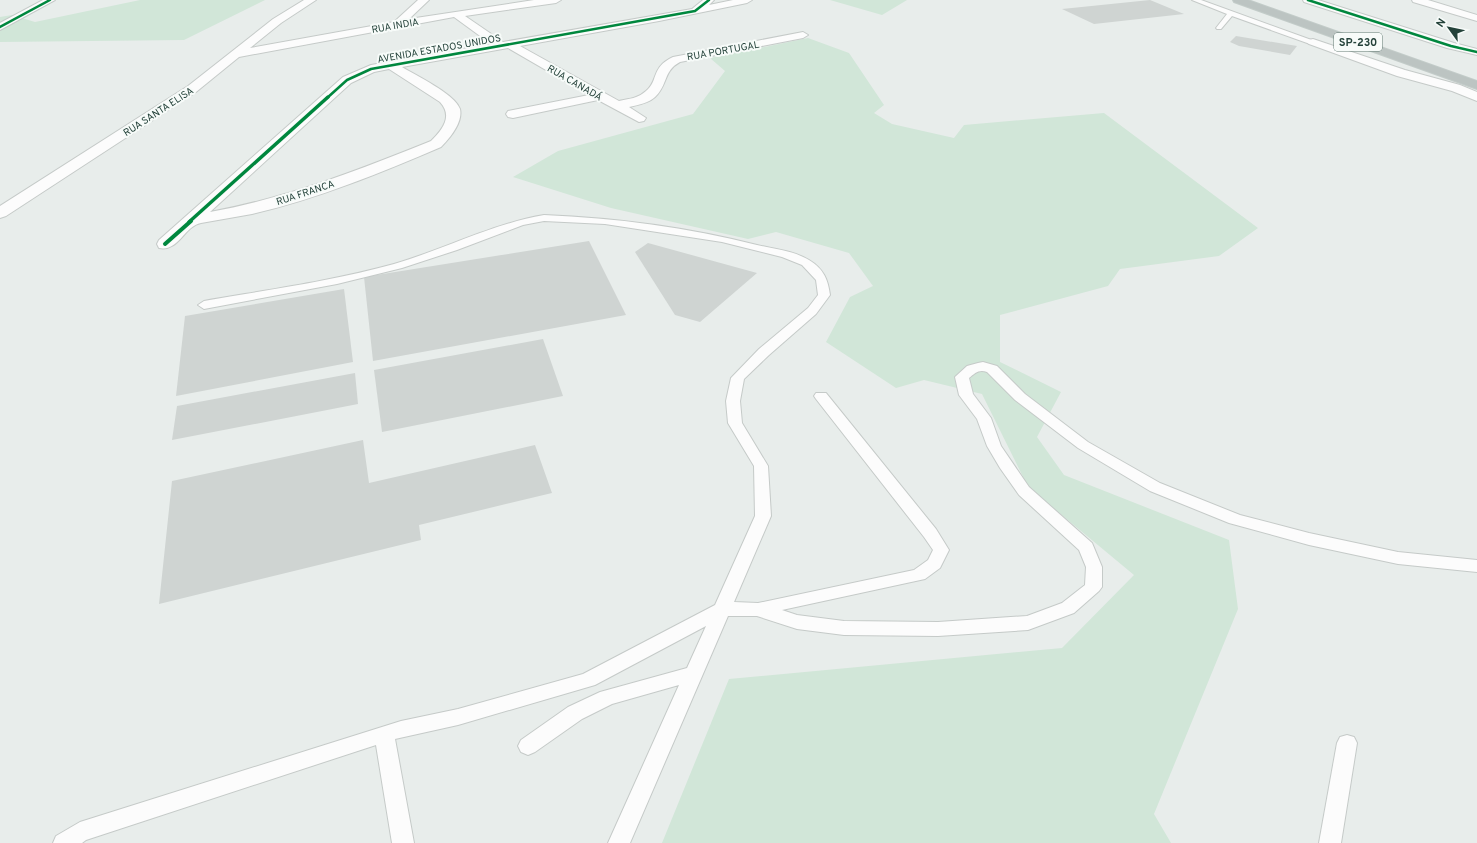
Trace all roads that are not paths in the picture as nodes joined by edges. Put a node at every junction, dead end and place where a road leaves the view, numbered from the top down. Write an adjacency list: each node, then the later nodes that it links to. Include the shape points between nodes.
1 (50, 0): 19 (street)
2 (311, 0): 25 (street, RUA SANTA ELISA, via 277,21)
3 (424, 0): 18 (street)
4 (556, 0): 16 (street, RUA INDIA)
5 (709, 0): 14 (street)
6 (747, 0): 14 (street, AVENIDA ESTADOS UNIDOS)
7 (1195, 0): 15 (lane)
8 (1238, 0): 28 (highway, SP-230)
9 (1259, 0): 27 (highway, SP-230)
10 (1308, 0): 24 (street)
11 (1417, 0): 13 (street)
12 (1458, 3): 13 (street)
13 (1446, 9): 17 (street)
14 (695, 11): 23 (street, AVENIDA ESTADOS UNIDOS)
15 (1231, 13): 20 (lane); 22 (lane)
16 (456, 14): 18 (street, RUA INDIA); 23 (street, RUA CANADÁ)
17 (1477, 18)
18 (398, 24): 25 (street, RUA INDIA)
19 (0, 27)
20 (1219, 28)
21 (803, 35): 32 (street, RUA PORTUGAL, via 668,62 651,94)
22 (1313, 42): 29 (street, via 1401,73)
23 (506, 46): 26 (street, AVENIDA ESTADOS UNIDOS); 30 (street, RUA CANADÁ)
24 (1477, 52)
25 (234, 54): 35 (street, RUA SANTA ELISA, via 192,89)
26 (391, 65): 36 (street, AVENIDA ESTADOS UNIDOS, via 347,80); 36 (street, RUA FRANCA, via 445,99 453,108 454,117 444,136 436,144 330,185 251,209)
27 (1477, 78)
28 (1477, 85)
29 (1456, 88): 31 (highway)
30 (600, 96): 32 (street, RUA CANADÁ); 33 (street)
31 (1477, 96)
32 (617, 106): 34 (street, RUA CANADÁ)
33 (513, 114)
34 (639, 118)
35 (0, 213)
36 (191, 220): 37 (street, AVENIDA ESTADOS UNIDOS)
37 (165, 244)
38 (204, 305): 41 (lane, via 337,281 398,266 521,222 544,218 605,221 722,239 786,255 806,263 822,279 824,295 812,311 738,378 736,386 733,401 735,423 761,466 763,516)
39 (821, 396): 42 (lane, via 941,550 934,564 919,575)
40 (1477, 566): 42 (lane, via 1398,558 1309,539 1235,519 1155,488 1083,445 1020,397 992,369 983,366 972,369 962,377 966,395 984,418 994,446 1024,491 1086,547 1094,567 1092,587 1068,608 1028,623 938,629 844,628 797,622)
41 (723, 609): 42 (lane); 43 (lane); 44 (lane, via 588,680)
42 (757, 609)
43 (693, 674): 46 (lane, via 602,700 575,713); 49 (lane)
44 (384, 735): 47 (lane, via 80,832); 48 (lane)
45 (1346, 743): 50 (lane)
46 (528, 746)
47 (64, 843)
48 (403, 843)
49 (619, 843)
50 (1330, 843)

